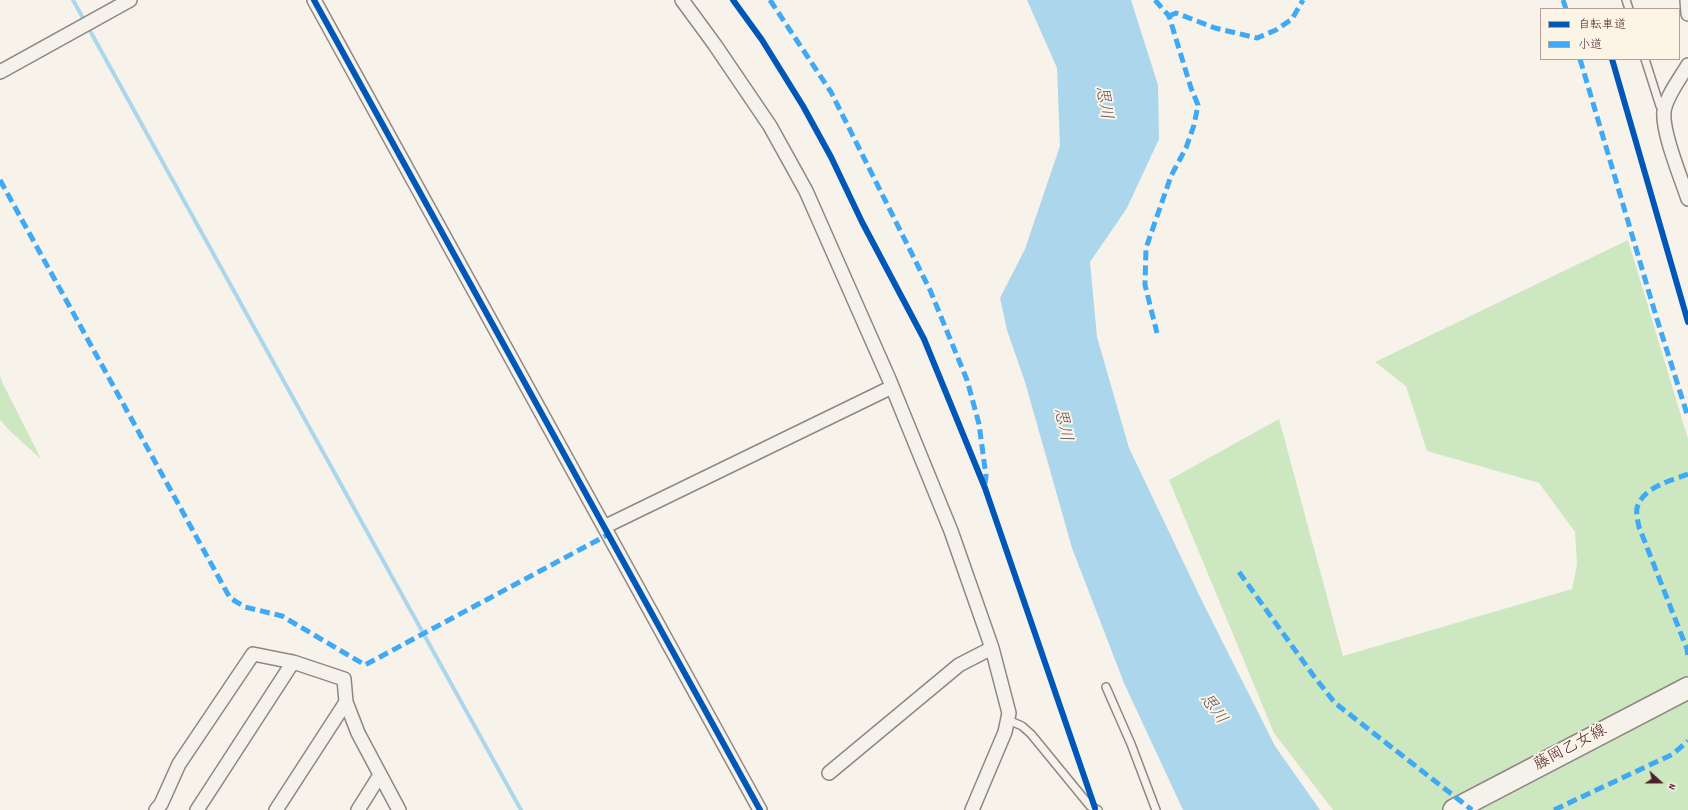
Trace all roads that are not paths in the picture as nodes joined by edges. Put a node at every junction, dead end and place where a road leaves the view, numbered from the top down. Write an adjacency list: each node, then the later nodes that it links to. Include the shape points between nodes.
1 (130, 0): 8 (street)
2 (314, 0): 12 (street)
3 (682, 0): 11 (street, via 770,126 806,191)
4 (1688, 0): 5 (street)
5 (1688, 14)
6 (1645, 60): 9 (lane, via 1660,106)
7 (1688, 65): 9 (street, via 1669,97)
8 (0, 72)
9 (1664, 111): 10 (street, via 1668,137)
10 (1688, 199)
11 (892, 387): 12 (street); 13 (street, via 951,531)
12 (604, 527): 27 (street)
13 (992, 648): 18 (street, via 1008,705); 19 (street, via 960,666)
14 (293, 662): 17 (street, via 344,679); 22 (street, via 253,654 179,764); 23 (street)
15 (1106, 687): 29 (lane)
16 (1688, 688): 30 (main road, 藤岡乙女線)
17 (346, 702): 20 (street, via 358,734); 24 (street)
18 (1008, 720): 21 (lane, via 1027,730 1090,806); 28 (street)
19 (829, 773)
20 (380, 775): 25 (street); 26 (street)
21 (1096, 809)
22 (156, 810)
23 (197, 810)
24 (276, 810)
25 (358, 810)
26 (399, 810)
27 (760, 810)
28 (972, 810)
29 (1156, 810)
30 (1454, 810)

